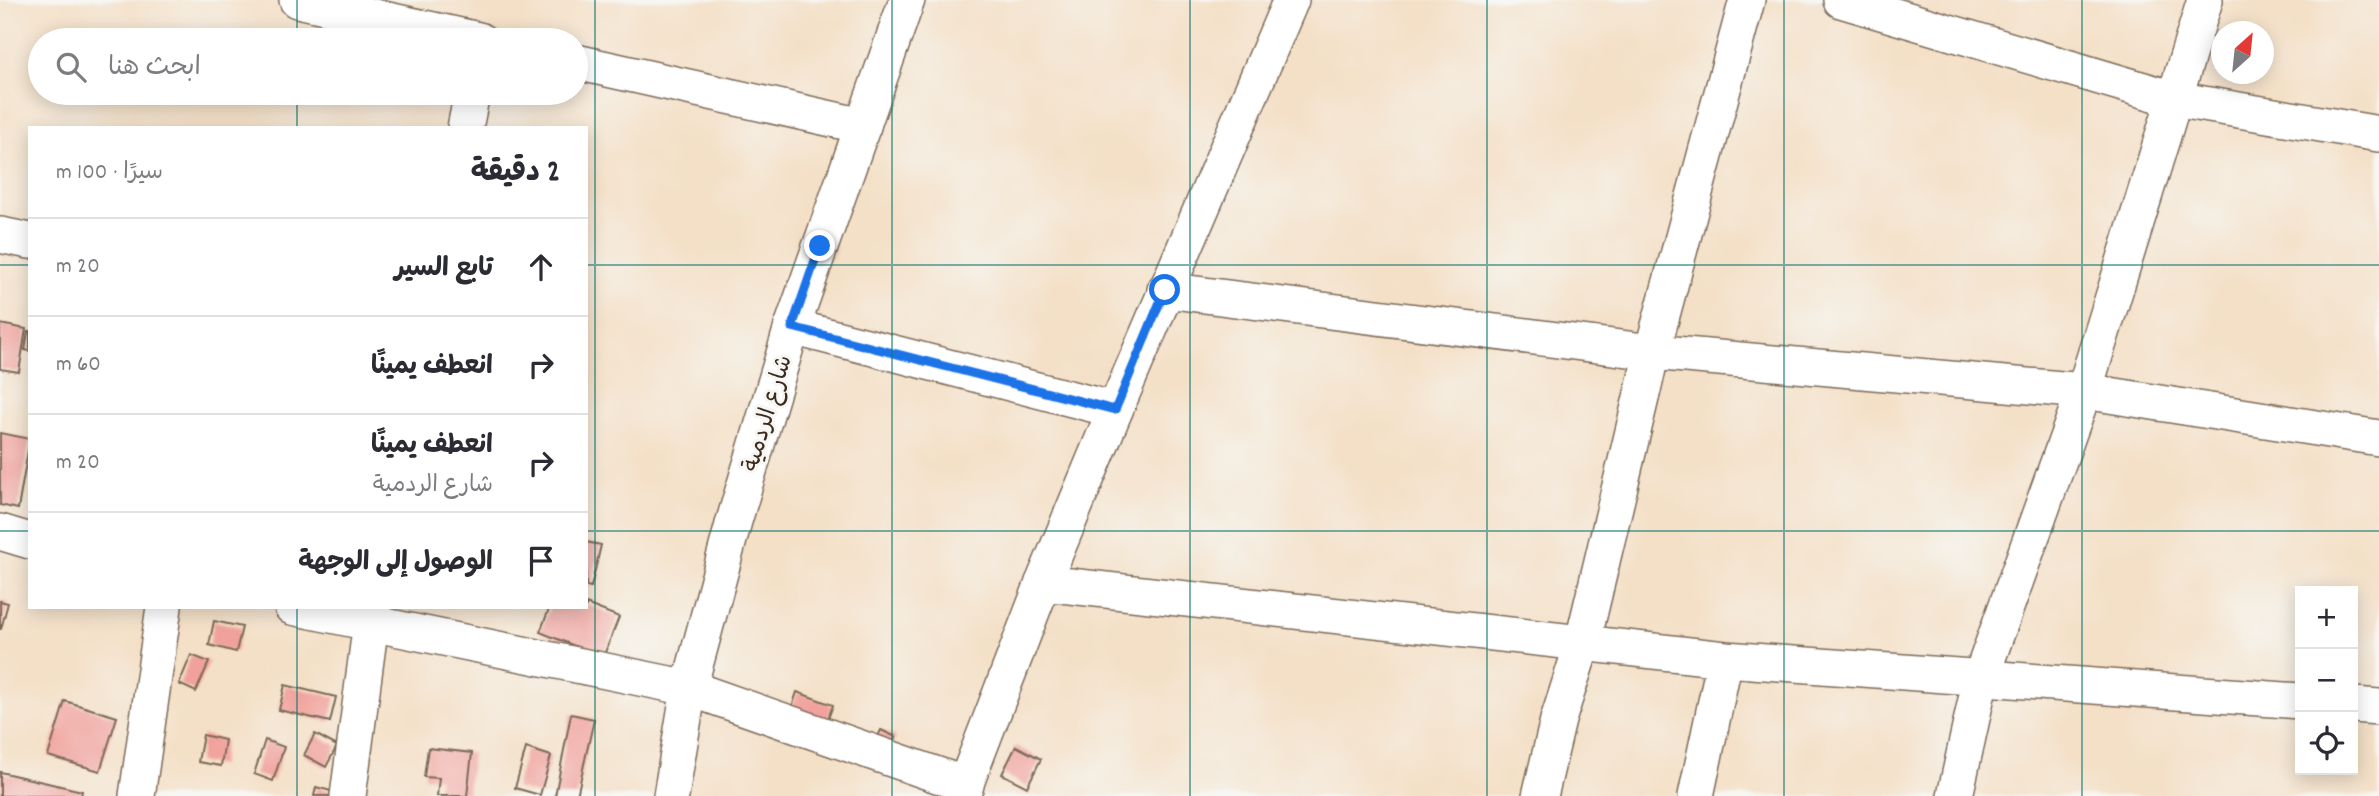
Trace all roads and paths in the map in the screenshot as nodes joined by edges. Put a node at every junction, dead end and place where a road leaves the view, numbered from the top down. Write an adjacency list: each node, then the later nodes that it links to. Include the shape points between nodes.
1 (297, 0): 7 (street)
2 (907, 0): 12 (street, شارع الردمية)
3 (1291, 0): 16 (street)
4 (1747, 0): 18 (street)
5 (1841, 0): 9 (street)
6 (2205, 0): 9 (street)
7 (424, 28)
8 (588, 65): 12 (street)
9 (2174, 99): 13 (street); 19 (street)
10 (470, 105): 11 (street)
11 (465, 126)
12 (863, 126): 17 (street, شارع الردمية)
13 (2379, 134)
14 (0, 235): 15 (street)
15 (28, 241)
16 (1165, 290): 18 (street); 20 (street)
17 (792, 327): 20 (street); 31 (street, شارع الردمية)
18 (1652, 352): 19 (street); 28 (street)
19 (2084, 391): 21 (street); 30 (street)
20 (1115, 410): 24 (street)
21 (2379, 438)
22 (0, 532): 23 (street)
23 (28, 540)
24 (1044, 583): 28 (street); 35 (street)
25 (164, 609): 36 (street)
26 (310, 609): 27 (street)
27 (372, 616): 31 (street); 37 (street)
28 (1582, 645): 29 (street); 39 (street)
29 (1725, 659): 30 (street); 40 (street)
30 (1981, 677): 32 (street); 41 (street)
31 (690, 688): 35 (street); 38 (street, شارع الردمية)
32 (2295, 701)
33 (2358, 705): 34 (street)
34 (2379, 707)
35 (964, 791)
36 (137, 796)
37 (348, 796)
38 (671, 796)
39 (1540, 796)
40 (1696, 796)
41 (1955, 796)

